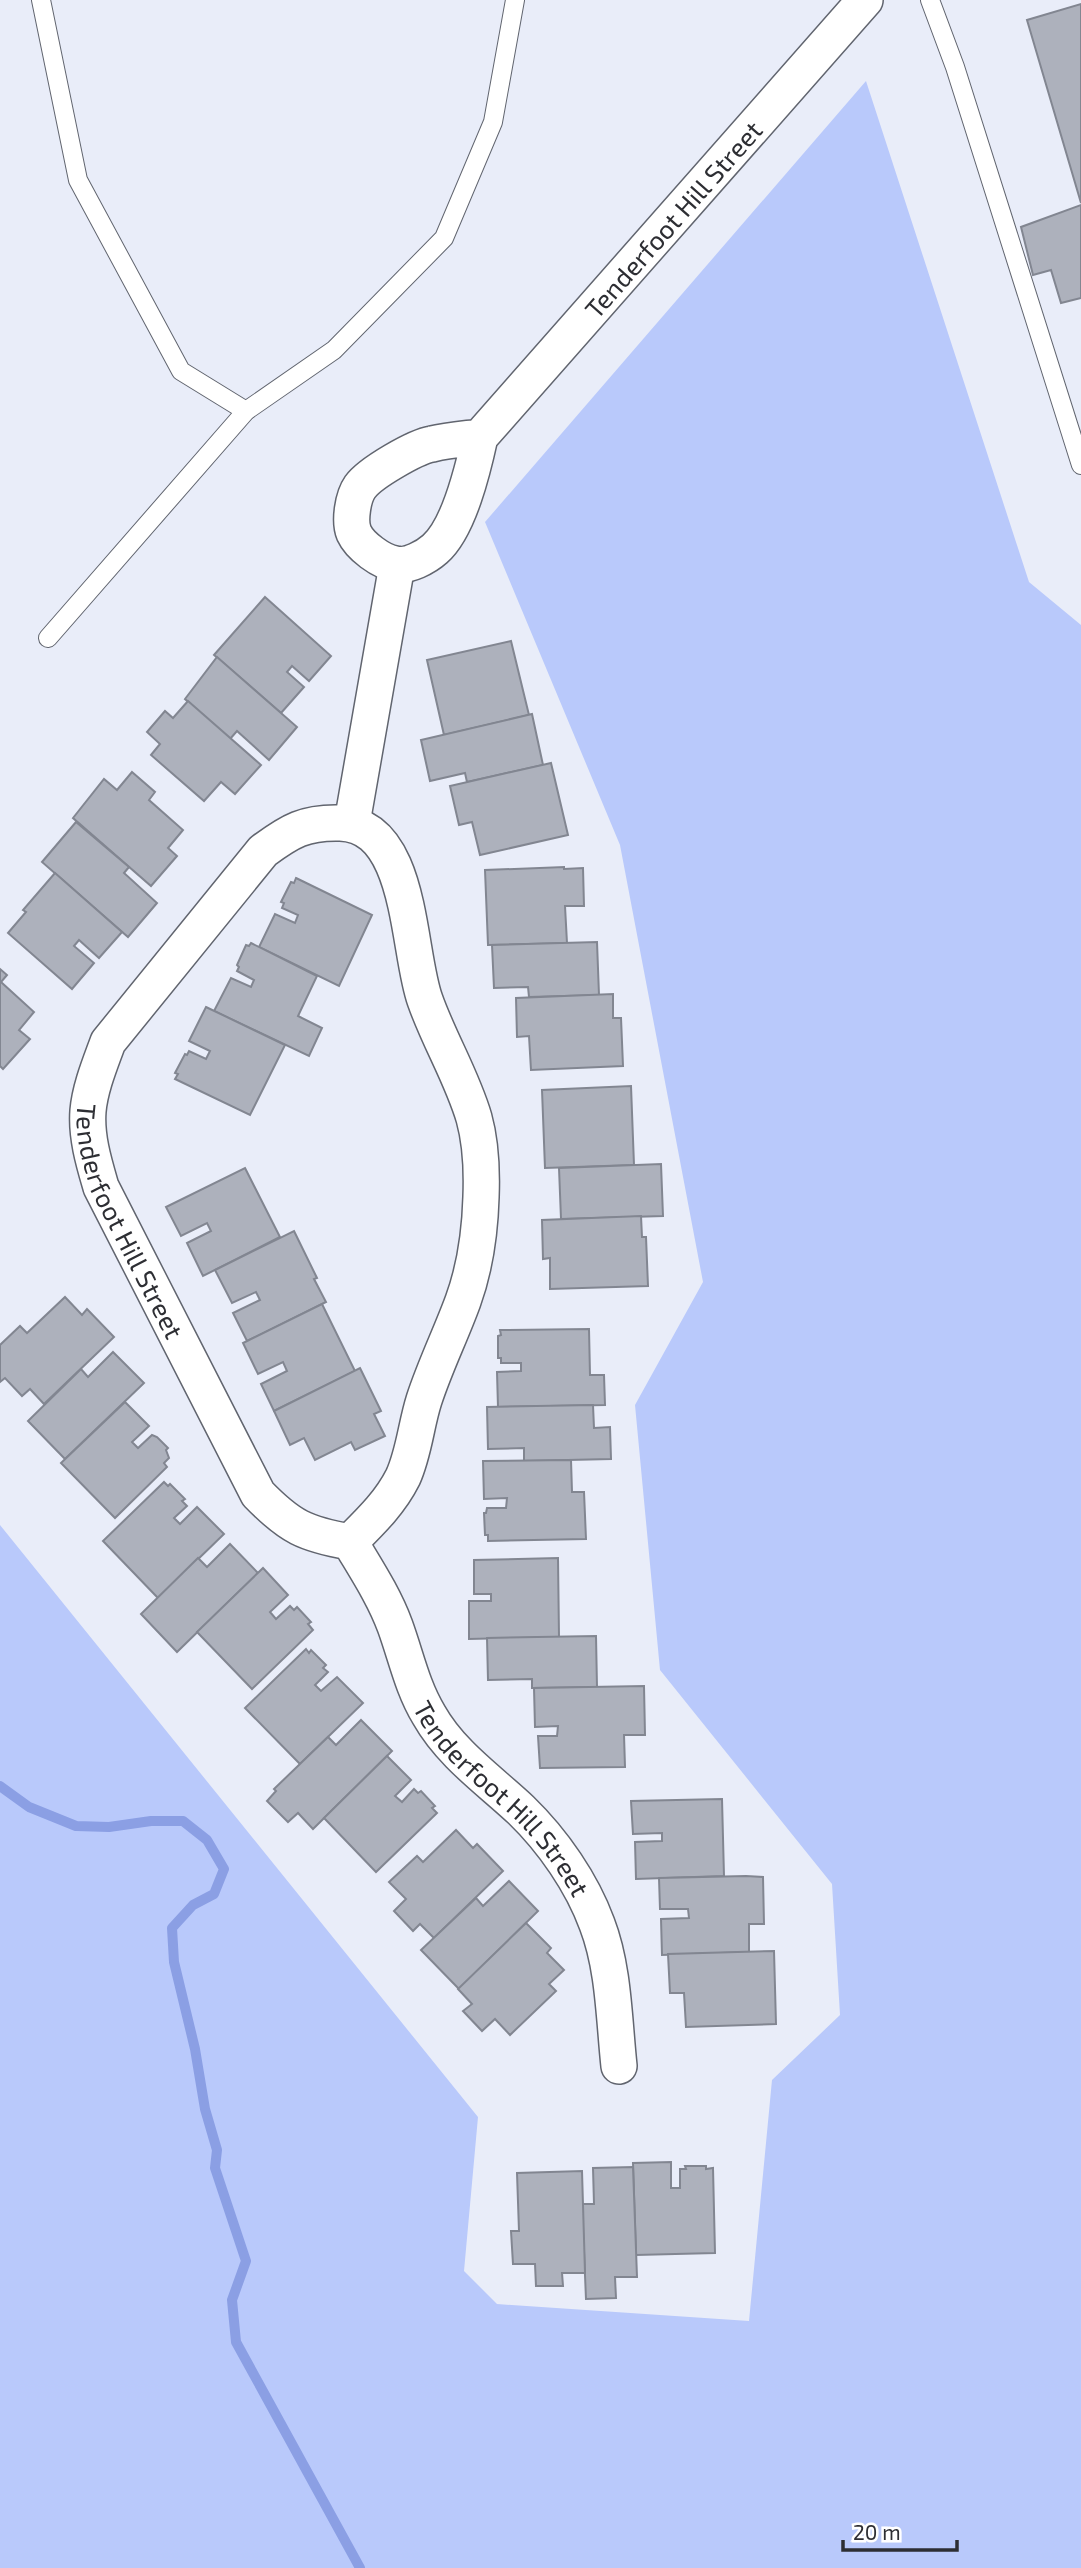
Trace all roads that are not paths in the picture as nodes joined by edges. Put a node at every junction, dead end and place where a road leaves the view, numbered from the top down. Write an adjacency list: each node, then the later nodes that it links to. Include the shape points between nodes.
1 (41, 0): 5 (lane, via 78,180 181,371)
2 (515, 0): 5 (lane, via 493,122 444,238 334,350)
3 (866, 0): 6 (street, Tenderfoot Hill Street)
4 (930, 0): 7 (lane)
5 (246, 411): 9 (lane)
6 (480, 437): 8 (street, Tenderfoot Hill Street, via 471,478 450,529 421,559); 8 (street, via 430,444 376,471 359,488 352,509 354,532 371,552)
7 (1081, 466)
8 (397, 565): 10 (street)
9 (48, 638)
10 (352, 823): 11 (street, via 373,835 390,857 404,894 424,1000 475,1120 481,1199 477,1249 464,1298 424,1401 404,1475 383,1509); 11 (street, Tenderfoot Hill Street, via 318,822 289,832 263,851 107,1042 88,1111 90,1147 101,1187 258,1494 283,1520 318,1536)
11 (350, 1542): 12 (street, Tenderfoot Hill Street, via 395,1625 429,1716 450,1745 522,1812 580,1887 598,1926 609,1975)
12 (620, 2066)

